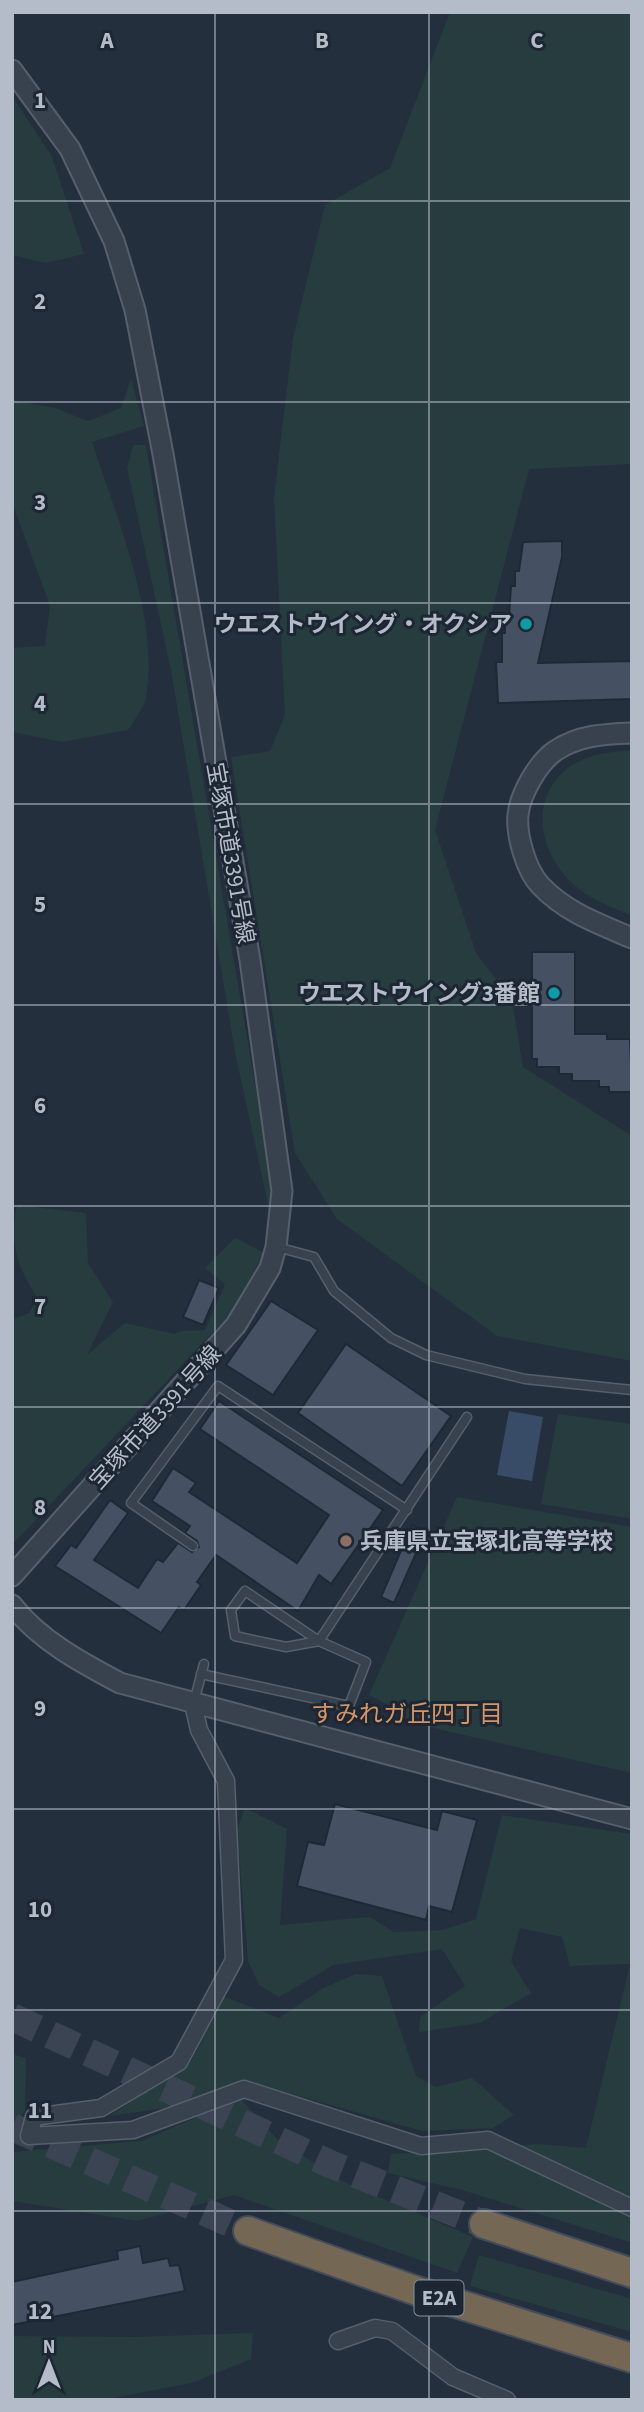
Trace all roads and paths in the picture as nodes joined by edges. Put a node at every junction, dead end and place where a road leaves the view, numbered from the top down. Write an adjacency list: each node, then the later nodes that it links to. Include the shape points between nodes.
1 (12, 70): 4 (street, 宝塚市道3391号線, via 70,149 114,241 135,310 250,960 282,1191)
2 (632, 733): 3 (street, via 593,734 555,752 531,779 518,814 522,849 538,884 567,909)
3 (632, 938)
4 (276, 1247): 5 (lane, via 314,1257 334,1291 391,1338 425,1355 524,1379); 9 (street, 宝塚市道3391号線, via 254,1298 236,1325)
5 (632, 1390)
6 (467, 1417): 7 (lane)
7 (407, 1510): 8 (lane, via 218,1386 131,1503); 11 (lane)
8 (193, 1546)
9 (12, 1576)
10 (12, 1605): 12 (street, via 21,1617 87,1665 120,1683)
11 (319, 1641): 11 (lane, via 286,1647 235,1636 232,1611 245,1591); 12 (lane, via 366,1662 349,1706 203,1669)
12 (193, 1704): 13 (street); 14 (street, via 199,1730 226,1781 234,1960 178,2062 101,2108 34,2118 29,2136 133,2130 244,2088 421,2146 488,2140)
13 (632, 1819)
14 (632, 2208)
15 (484, 2224): 17 (highway)
16 (248, 2231): 19 (highway, E2A, via 417,2291)
17 (632, 2273)
18 (338, 2341): 20 (street, via 375,2328 392,2331 453,2377)
19 (632, 2358)
20 (507, 2400)

